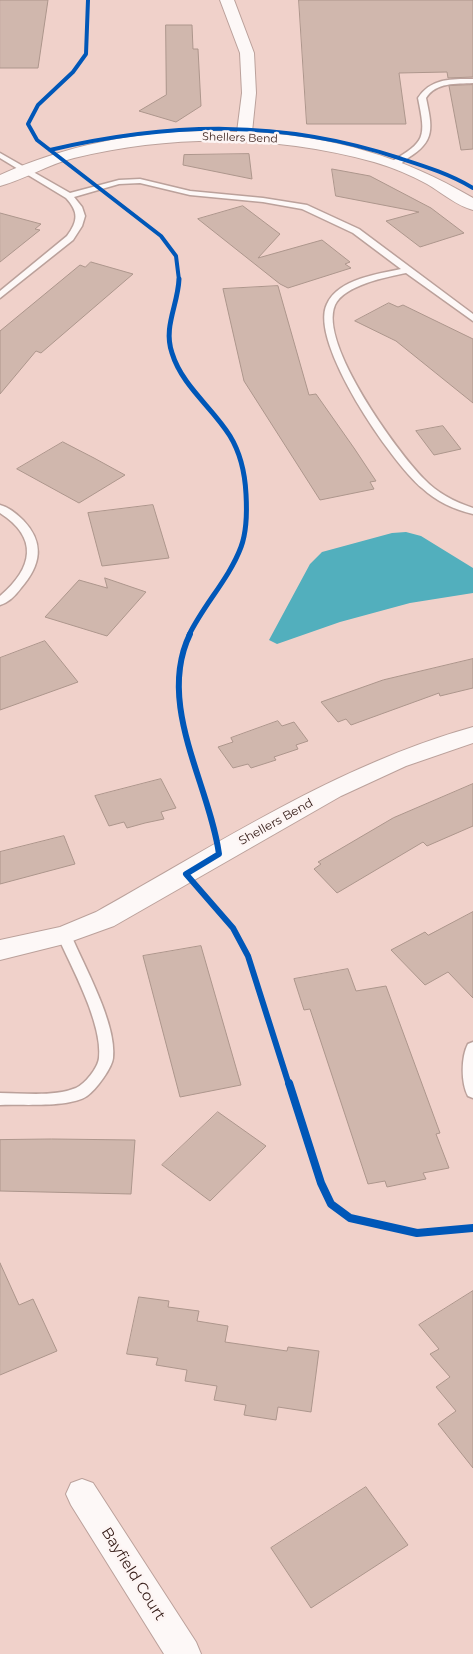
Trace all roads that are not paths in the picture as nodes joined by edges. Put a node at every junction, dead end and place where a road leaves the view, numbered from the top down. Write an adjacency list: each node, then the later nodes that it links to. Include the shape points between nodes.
1 (227, 0): 3 (street, via 247,53 249,93)
2 (473, 81): 5 (lane, via 444,83 428,89 422,98 428,139)
3 (244, 136): 5 (street, Shellers Bend, via 326,146); 6 (street, Shellers Bend, via 171,138 119,144 75,152)
4 (0, 155): 6 (lane)
5 (394, 164): 9 (street, Shellers Bend, via 446,188)
6 (24, 171): 7 (street, Shellers Bend); 8 (lane)
7 (0, 181)
8 (68, 196): 10 (lane, via 120,182 140,181 183,192 285,203 340,222); 11 (lane, via 78,205 82,216 80,226)
9 (473, 205)
10 (406, 270): 12 (lane); 14 (lane, via 366,281 341,294 327,315 328,330 352,387 410,469 432,491)
11 (0, 296)
12 (473, 318)
13 (0, 508): 15 (lane, via 24,527 33,550 32,563 25,578)
14 (473, 511)
15 (0, 602)
16 (473, 734): 17 (street, Shellers Bend, via 398,760 333,790 105,918)
17 (64, 935): 18 (street, Shellers Bend); 21 (lane, via 96,1008 104,1034 106,1059 96,1078 82,1092 58,1098)
18 (0, 950)
19 (473, 1048): 20 (lane, via 470,1074)
20 (473, 1092)
21 (0, 1099)
22 (82, 1494): 23 (street, Bayfield Court)
23 (184, 1654)

